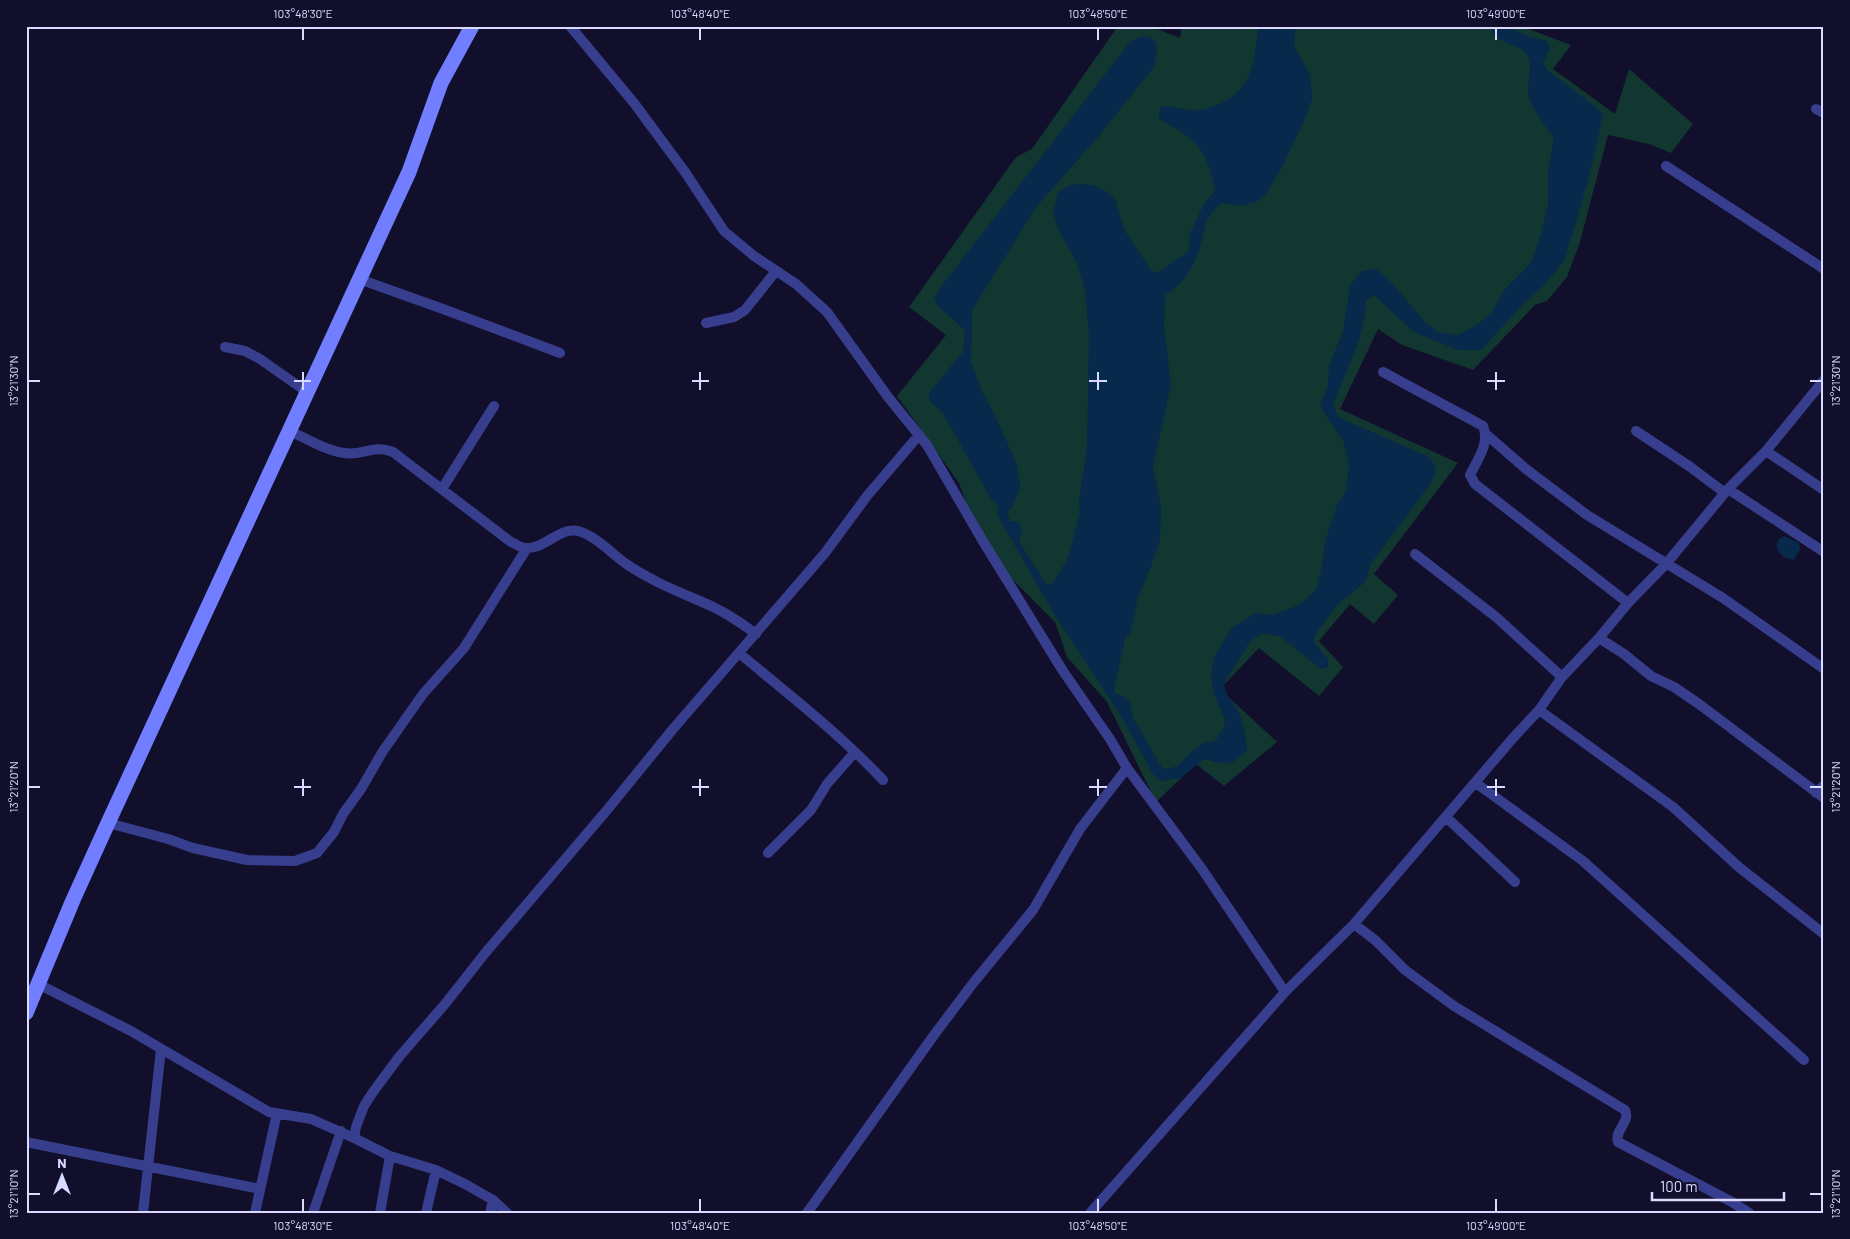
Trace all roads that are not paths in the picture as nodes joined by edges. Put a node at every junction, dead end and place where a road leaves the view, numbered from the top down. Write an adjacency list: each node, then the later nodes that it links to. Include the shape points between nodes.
1 (472, 26): 6 (street, via 441,83 409,172)
2 (570, 26): 5 (street, via 634,103 724,231)
3 (1666, 166): 4 (street)
4 (1824, 269)
5 (776, 271): 7 (street, via 745,310 734,317); 16 (street, via 827,312)
6 (358, 280): 9 (street); 12 (street)
7 (706, 323)
8 (225, 348): 12 (street, via 245,351 260,359)
9 (560, 353)
10 (1384, 372): 17 (street, via 1483,426)
11 (1822, 386): 18 (street)
12 (307, 392): 14 (street)
13 (494, 406): 19 (street)
14 (290, 431): 19 (street, via 344,453 361,453 370,449 393,452); 40 (street)
15 (1636, 431): 21 (street)
16 (919, 435): 27 (street); 34 (street, via 1063,671)
17 (1487, 435): 25 (street, via 1587,516); 26 (street, via 1470,475 1475,484)
18 (1766, 451): 20 (street); 21 (street)
19 (442, 489): 22 (street, via 511,542)
20 (1824, 490)
21 (1726, 491): 23 (street); 25 (street)
22 (527, 548): 27 (street, via 570,530 577,531 590,536 627,564 670,590 702,601); 40 (street, via 464,648 418,702 317,853 295,862 247,860)
23 (1824, 552)
24 (1415, 554): 31 (street, via 1496,617)
25 (1666, 564): 26 (street); 30 (street, via 1722,598)
26 (1628, 603): 28 (street)
27 (756, 634): 29 (street)
28 (1599, 638): 31 (street); 38 (street, via 1651,676 1699,704)
29 (739, 653): 33 (street); 52 (street, via 399,1057 364,1106)
30 (1824, 670)
31 (1562, 677): 32 (street)
32 (1539, 710): 36 (street); 44 (street, via 1673,807 1740,868)
33 (855, 752): 35 (street); 41 (street, via 811,810)
34 (1127, 768): 46 (street, via 1202,869); 67 (street, via 1080,829 1032,910 934,1035)
35 (883, 780)
36 (1476, 782): 39 (street); 49 (street, via 1584,862)
37 (1824, 785): 38 (street)
38 (1820, 796)
39 (1446, 817): 42 (street); 43 (street)
40 (108, 823): 45 (street)
41 (768, 853)
42 (1515, 882)
43 (1354, 924): 46 (street); 68 (street, via 1405,970 1454,1006 1625,1110 1626,1119 1618,1133 1618,1142)
44 (1824, 934)
45 (38, 984): 47 (street); 48 (street)
46 (1285, 992): 59 (street)
47 (26, 1013)
48 (161, 1049): 50 (street, via 269,1112); 55 (street)
49 (1804, 1060)
50 (277, 1113): 51 (street, via 311,1119); 57 (street)
51 (340, 1131): 52 (street); 62 (street)
52 (354, 1138): 54 (street)
53 (26, 1142): 55 (street)
54 (390, 1156): 56 (street); 63 (street)
55 (148, 1166): 57 (street); 60 (street)
56 (436, 1170): 58 (street); 64 (street)
57 (260, 1189): 61 (street)
58 (493, 1200): 65 (street); 66 (street)
59 (1094, 1212)
60 (143, 1213)
61 (255, 1213)
62 (313, 1213)
63 (380, 1213)
64 (426, 1213)
65 (490, 1213)
66 (507, 1213)
67 (807, 1213)
68 (1748, 1213)

